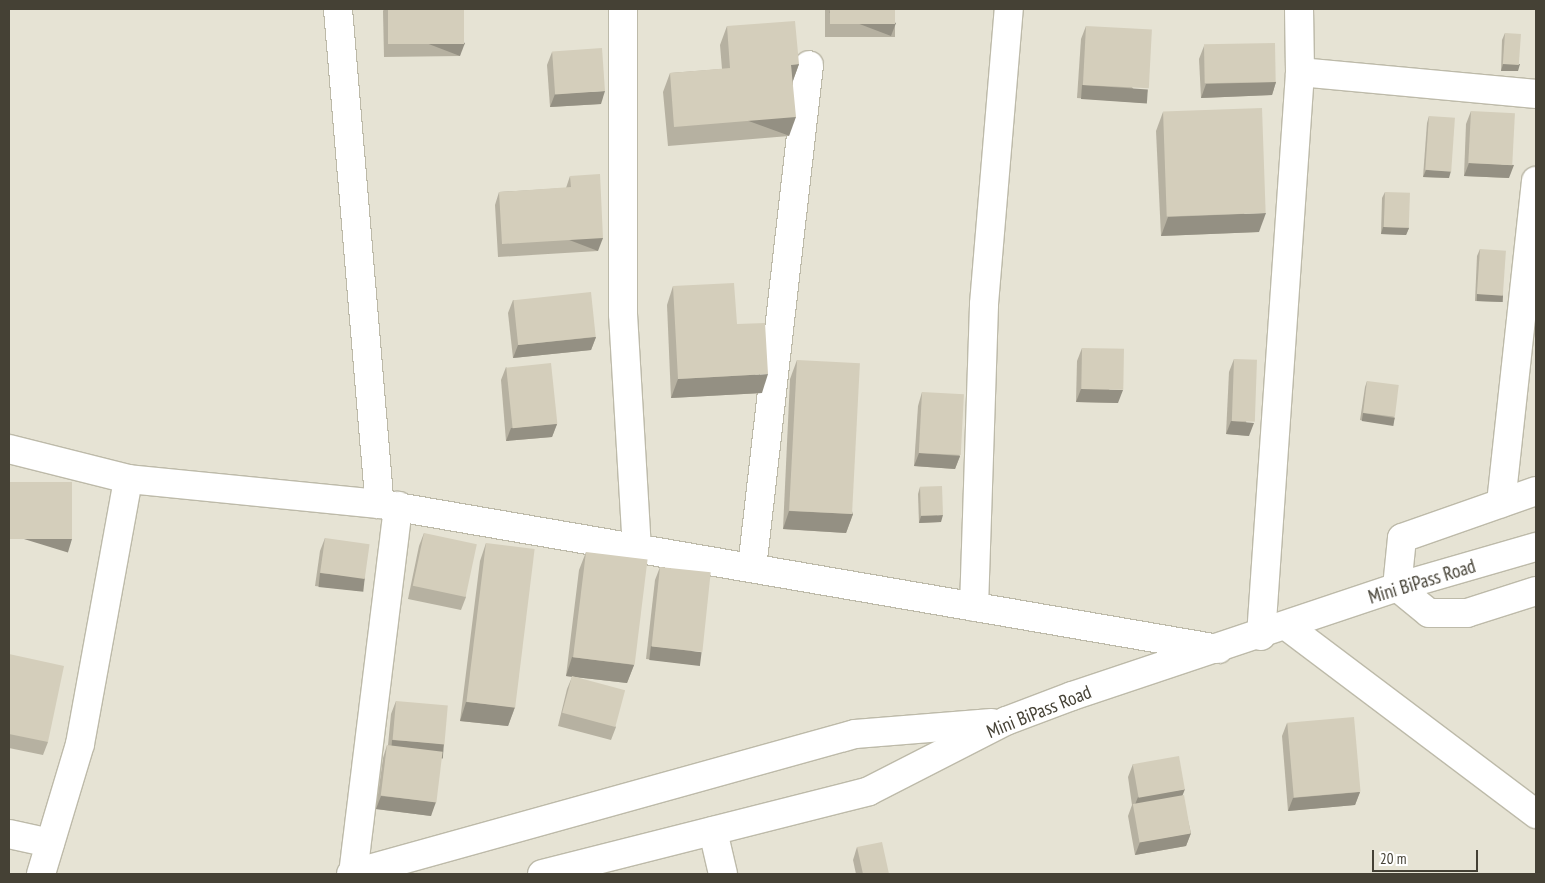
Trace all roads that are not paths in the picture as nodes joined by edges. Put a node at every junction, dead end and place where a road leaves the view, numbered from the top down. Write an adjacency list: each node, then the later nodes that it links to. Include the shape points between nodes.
1 (338, 9): 13 (street)
2 (624, 9): 15 (street, via 623,314)
3 (1008, 9): 19 (street, via 984,304)
4 (1300, 9): 6 (street)
5 (809, 64): 16 (street)
6 (1300, 72): 7 (street); 21 (street)
7 (1536, 94)
8 (1536, 181): 12 (street)
9 (9, 449): 10 (street)
10 (128, 479): 13 (street); 27 (street, via 80,744)
11 (1536, 491): 12 (street)
12 (1501, 503): 17 (street, via 1402,538)
13 (389, 505): 15 (street); 29 (street)
14 (1536, 547): 17 (street, Mini BiPass Road)
15 (637, 548): 16 (street)
16 (752, 568): 19 (street)
17 (1397, 587): 18 (street, via 1429,613 1466,613); 20 (street, Mini BiPass Road)
18 (1536, 591)
19 (974, 606): 22 (street)
20 (1288, 627): 21 (street, Mini BiPass Road); 24 (street)
21 (1261, 636): 22 (street, Mini BiPass Road)
22 (1219, 649): 23 (street, Mini BiPass Road)
23 (1006, 722): 25 (street, Mini BiPass Road, via 869,792); 29 (street, via 855,734)
24 (1536, 814)
25 (713, 831): 30 (street, Mini BiPass Road); 31 (street)
26 (9, 834): 27 (street)
27 (50, 843): 28 (street)
28 (41, 874)
29 (352, 874)
30 (542, 874)
31 (723, 874)

